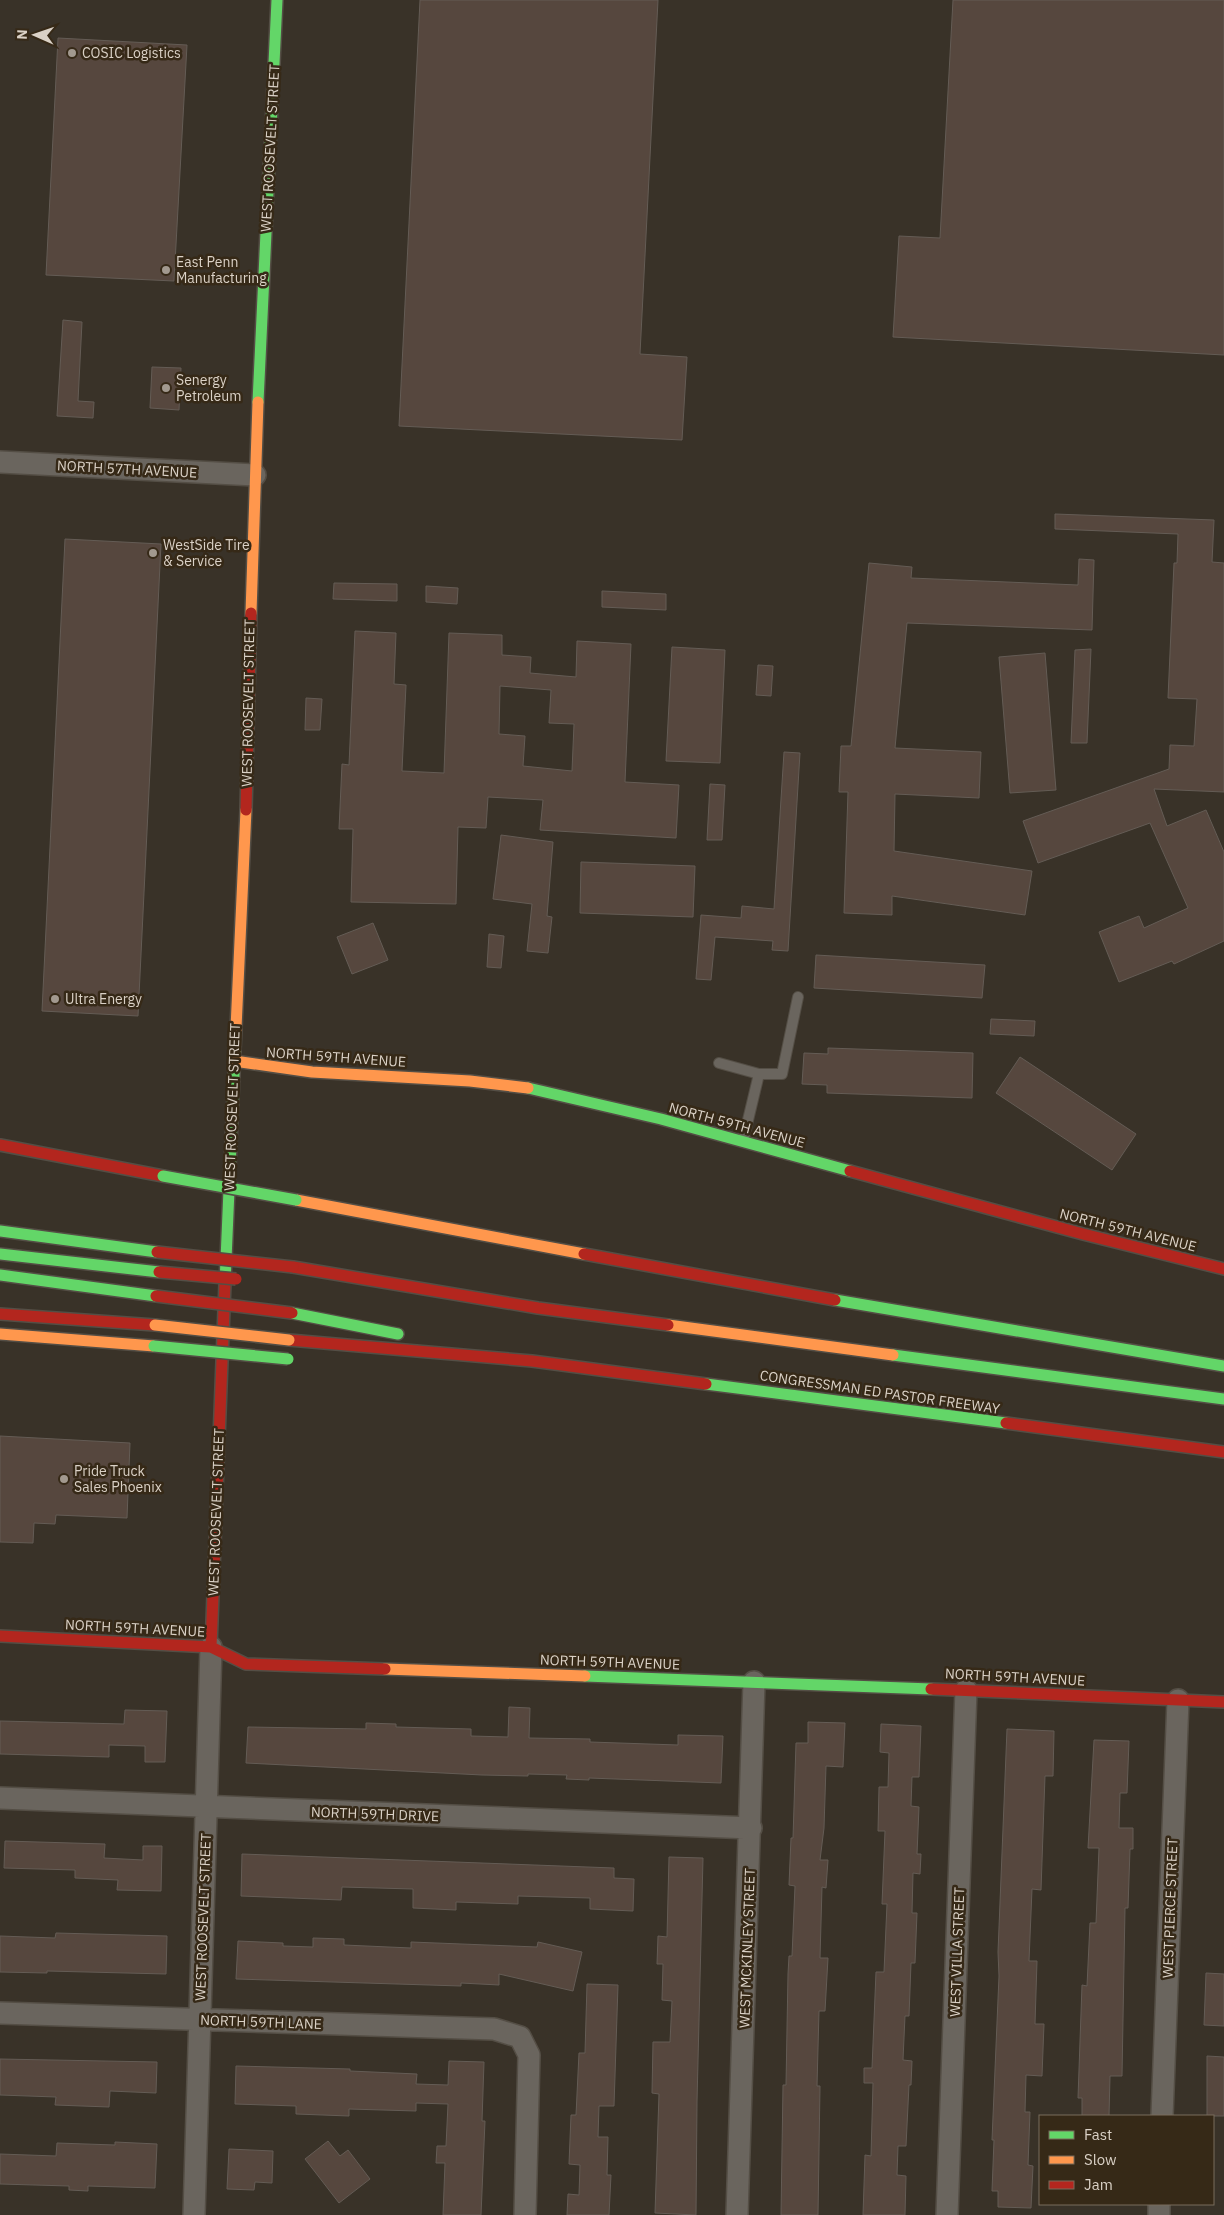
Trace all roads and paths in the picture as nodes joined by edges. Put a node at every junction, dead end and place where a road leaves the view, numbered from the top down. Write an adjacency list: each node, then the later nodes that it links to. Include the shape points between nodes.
1 (278, 0): 3 (main road, WEST ROOSEVELT STREET)
2 (0, 462): 3 (street, NORTH 57TH AVENUE)
3 (255, 475): 5 (main road, WEST ROOSEVELT STREET, via 245,842)
4 (798, 997): 7 (lane, via 782,1074)
5 (234, 1061): 8 (main road, NORTH 59TH AVENUE, via 268,1068 452,1080 545,1091); 28 (main road, WEST ROOSEVELT STREET)
6 (719, 1063): 7 (lane)
7 (759, 1074): 8 (lane)
8 (742, 1142): 12 (main road, NORTH 59TH AVENUE, via 1114,1243)
9 (0, 1145): 24 (main road, bridge, via 799,1294)
10 (0, 1231): 16 (main road, bridge, via 293,1266)
11 (0, 1254): 14 (main road, bridge)
12 (1224, 1269)
13 (0, 1275): 19 (main road, bridge, via 292,1313)
14 (244, 1280)
15 (371, 1292): 16 (main road)
16 (538, 1308): 25 (main road)
17 (0, 1314): 23 (main road, bridge, via 155,1325)
18 (0, 1334): 21 (main road, bridge)
19 (407, 1336)
20 (426, 1340): 23 (main road)
21 (293, 1359)
22 (386, 1360): 23 (main road)
23 (532, 1361): 26 (main road, CONGRESSMAN ED PASTOR FREEWAY)
24 (1224, 1366)
25 (1224, 1399)
26 (1224, 1452)
27 (0, 1636): 28 (main road, NORTH 59TH AVENUE)
28 (211, 1647): 29 (main road, NORTH 59TH AVENUE, via 246,1664); 34 (street, WEST ROOSEVELT STREET)
29 (754, 1682): 30 (main road, NORTH 59TH AVENUE); 35 (street, WEST MCKINLEY STREET)
30 (966, 1690): 31 (main road, NORTH 59TH AVENUE); 42 (street, WEST VILLA STREET)
31 (1178, 1700): 32 (main road, NORTH 59TH AVENUE); 38 (street, WEST PIERCE STREET)
32 (1224, 1702)
33 (0, 1798): 34 (street, NORTH 59TH DRIVE)
34 (206, 1807): 35 (street, NORTH 59TH DRIVE); 37 (street, WEST ROOSEVELT STREET)
35 (751, 1828): 41 (street, WEST MCKINLEY STREET)
36 (0, 2013): 37 (street, NORTH 59TH LANE)
37 (200, 2020): 39 (street, WEST ROOSEVELT STREET); 40 (street, NORTH 59TH LANE, via 494,2029 520,2037 529,2055)
38 (1162, 2115)
39 (194, 2215)
40 (525, 2215)
41 (738, 2215)
42 (947, 2215)

